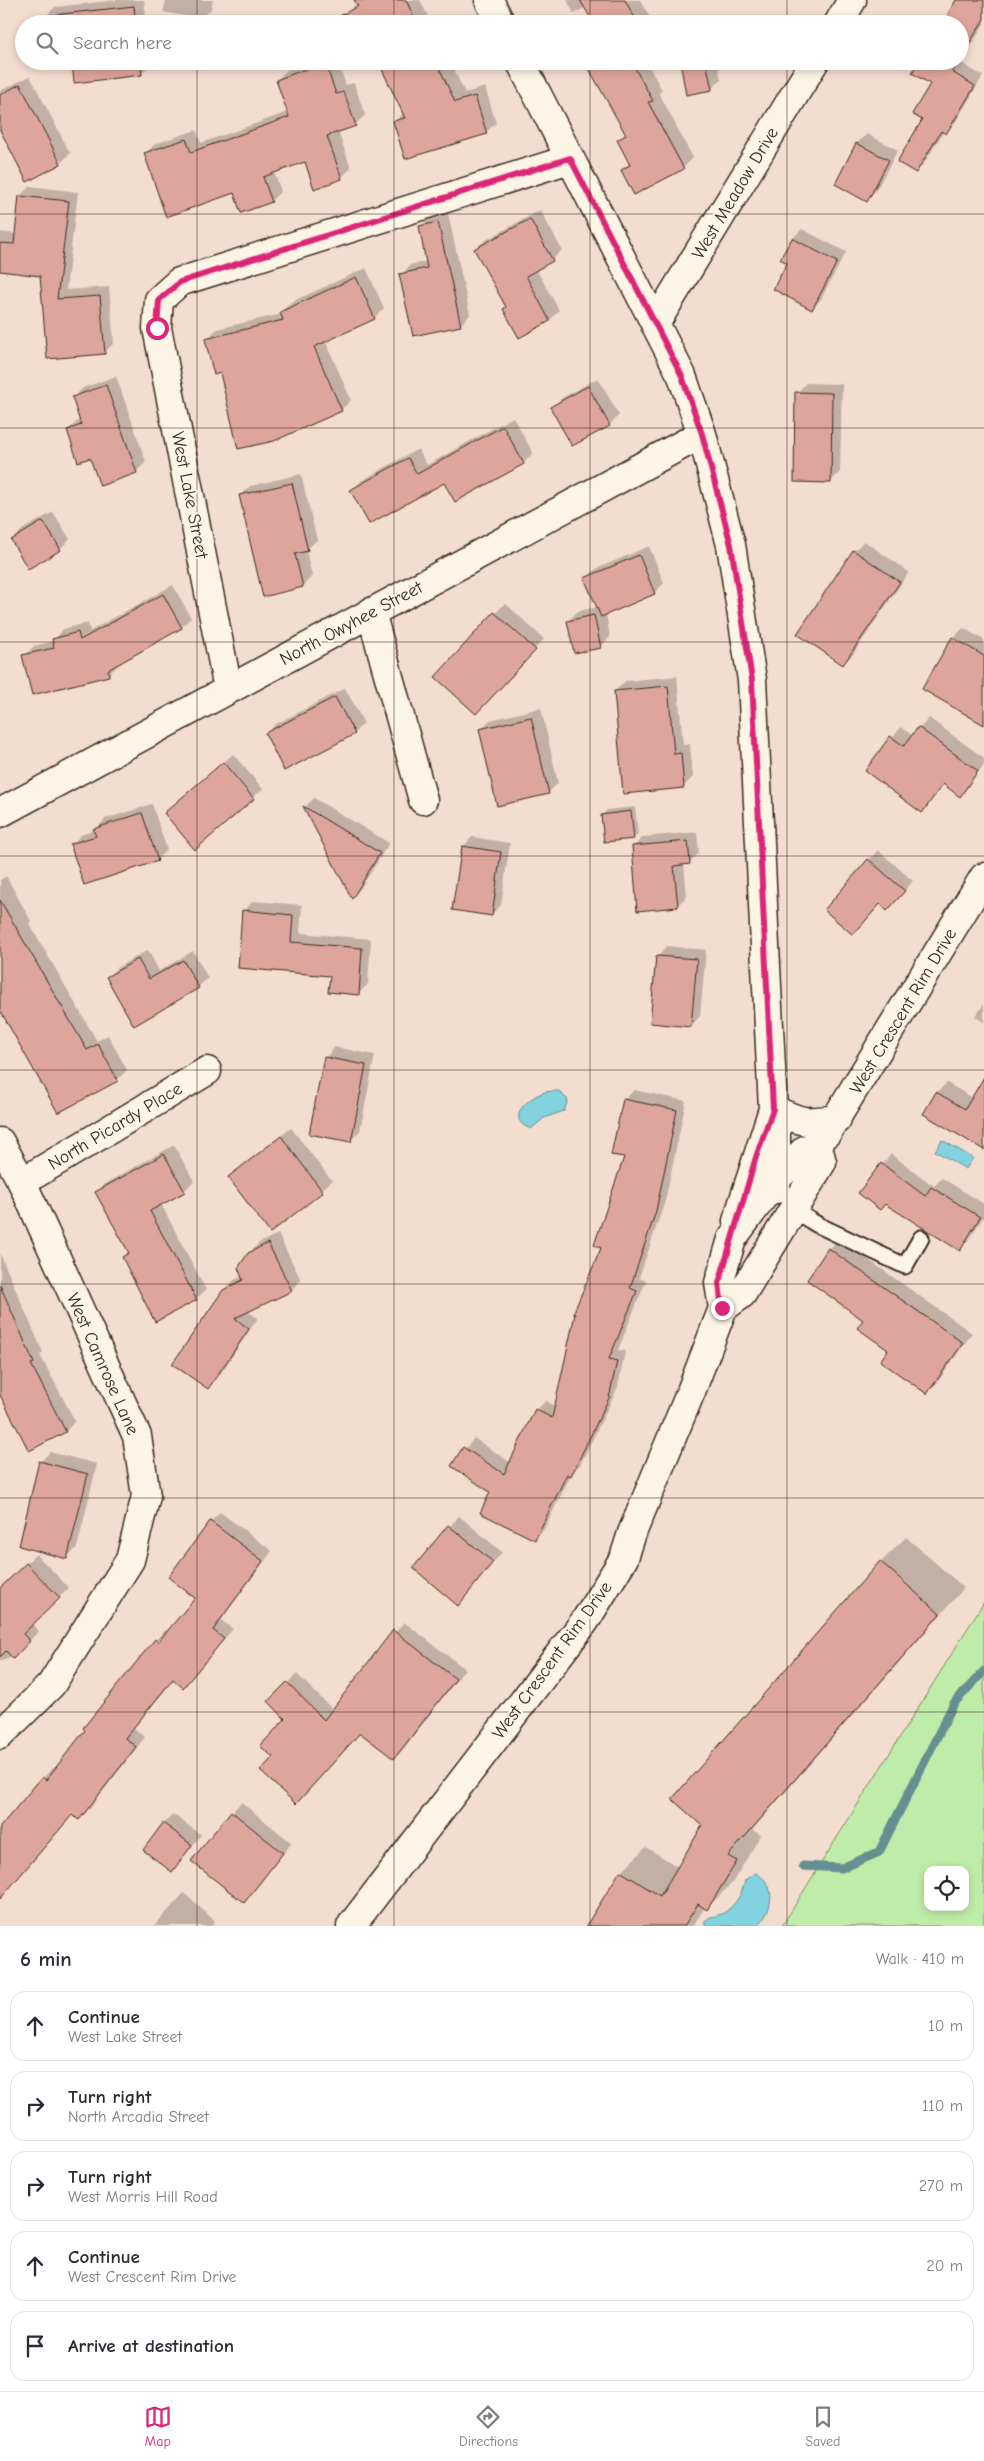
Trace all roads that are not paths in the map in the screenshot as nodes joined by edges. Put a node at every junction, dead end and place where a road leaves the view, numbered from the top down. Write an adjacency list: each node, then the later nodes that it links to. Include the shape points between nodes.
1 (489, 0): 3 (street)
2 (852, 0): 4 (street)
3 (496, 15)
4 (843, 15)
5 (525, 70): 7 (street)
6 (810, 70): 8 (street, West Meadow Drive)
7 (570, 158): 8 (street); 11 (street, West Lake Street, via 180,282 159,300 157,328)
8 (655, 324): 9 (street, via 682,376)
9 (702, 434): 10 (street, North Owyhee Street); 16 (street, via 731,545 752,680)
10 (371, 612): 11 (street, North Owyhee Street); 12 (street)
11 (228, 689): 13 (street, North Owyhee Street)
12 (423, 800)
13 (0, 813)
14 (984, 877): 17 (street, West Crescent Rim Drive)
15 (207, 1071): 21 (street, North Picardy Place)
16 (773, 1109): 17 (street, via 808,1123); 20 (street); 24 (street)
17 (837, 1119): 19 (street, West Crescent Rim Drive)
18 (0, 1142): 21 (street, West Camrose Lane)
19 (818, 1147): 20 (street, West Crescent Rim Drive, via 806,1149); 22 (street, via 822,1162)
20 (777, 1178): 24 (street, West Crescent Rim Drive); 25 (street)
21 (22, 1182): 27 (street, West Camrose Lane, via 137,1436 146,1496 130,1560 51,1685)
22 (793, 1210): 23 (lane, via 904,1266); 25 (street)
23 (922, 1238)
24 (732, 1239): 26 (street, West Crescent Rim Drive, via 719,1283)
25 (772, 1245): 26 (street, via 742,1294)
26 (722, 1308): 28 (street, West Crescent Rim Drive, via 624,1558 585,1621)
27 (0, 1735)
28 (351, 1926)

